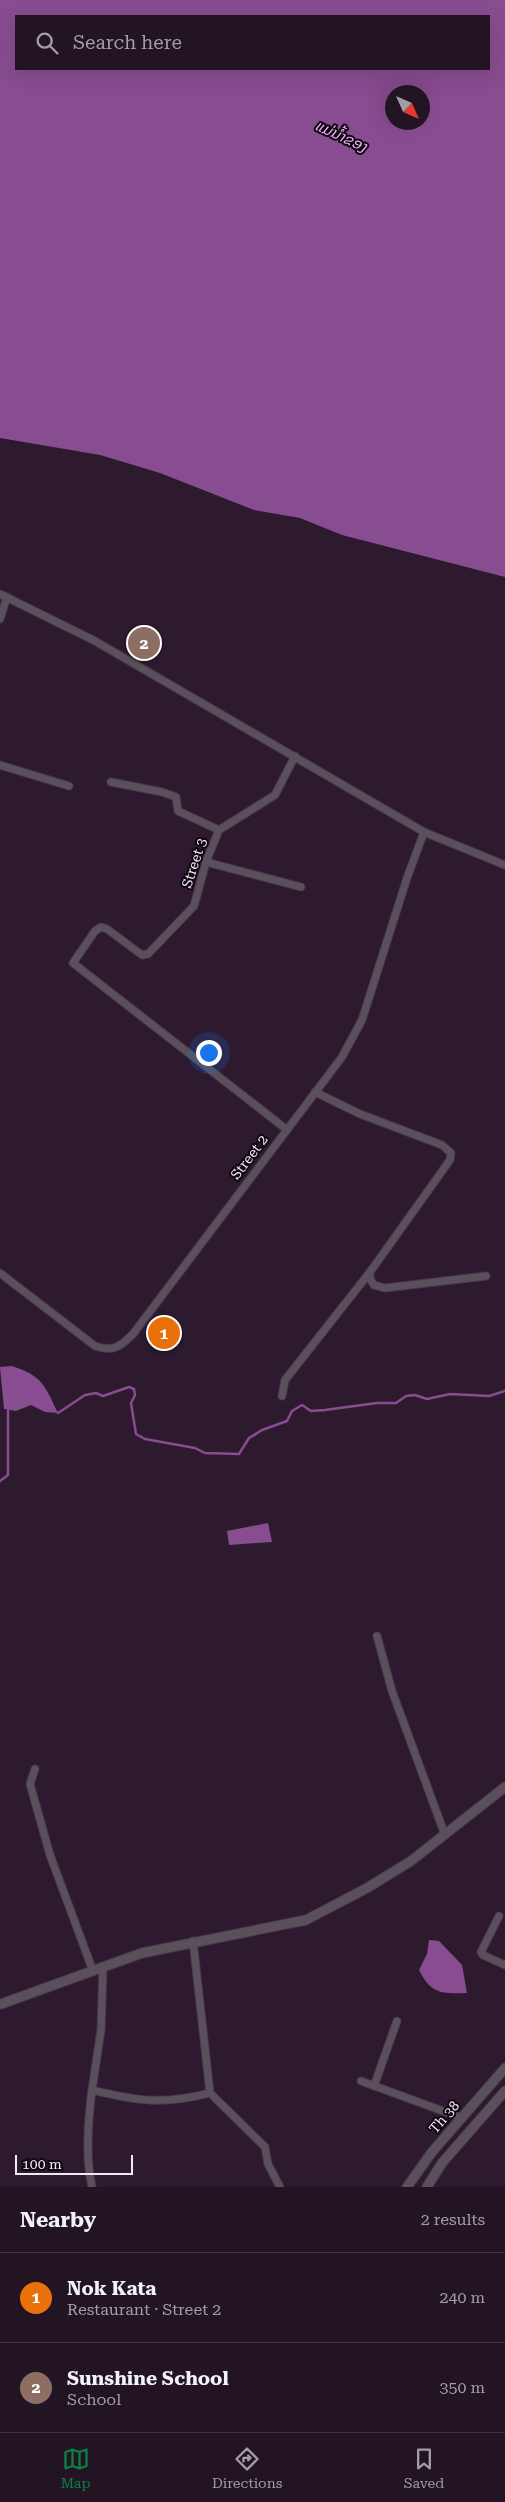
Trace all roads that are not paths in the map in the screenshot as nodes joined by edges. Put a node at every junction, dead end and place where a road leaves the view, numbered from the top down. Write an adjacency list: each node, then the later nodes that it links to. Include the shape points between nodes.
1 (3, 596): 2 (street); 3 (street, via 95,642)
2 (0, 620)
3 (295, 756): 7 (street, Street 3, via 275,794); 8 (street)
4 (0, 766): 6 (street)
5 (111, 782): 7 (street, via 176,797 178,811)
6 (69, 786)
7 (219, 830): 9 (street, Street 3)
8 (424, 832): 10 (street); 12 (street, Street 2, via 362,1020 342,1057)
9 (206, 862): 11 (street); 13 (street, Street 3, via 194,906 148,954 142,955 101,928 95,931 73,963)
10 (505, 865)
11 (301, 887)
12 (315, 1092): 13 (street, Street 2); 14 (street, via 360,1114 442,1146 451,1153 450,1160)
13 (286, 1129): 15 (street, Street 2, via 152,1312 122,1345 113,1349 95,1346)
14 (370, 1272): 16 (street, via 374,1285 385,1288); 17 (street, via 285,1380)
15 (0, 1273)
16 (486, 1276)
17 (282, 1396)
18 (377, 1636): 21 (street, via 392,1691)
19 (35, 1769): 26 (street, via 30,1784 50,1855)
20 (505, 1787): 21 (street)
21 (445, 1835): 23 (street, via 367,1888 306,1920)
22 (499, 1916): 24 (street, via 481,1952)
23 (192, 1941): 25 (street, via 142,1952); 34 (street)
24 (505, 1965)
25 (103, 1968): 26 (street); 32 (street, via 101,2030)
26 (93, 1971): 27 (street)
27 (0, 2001)
28 (397, 2021): 31 (street)
29 (505, 2068): 35 (street, Th 38)
30 (361, 2081): 31 (street)
31 (374, 2086): 35 (street)
32 (92, 2090): 34 (street, via 152,2102 188,2099); 36 (street, via 88,2172)
33 (505, 2091): 39 (street, Th 38, via 442,2163)
34 (210, 2093): 37 (street, via 265,2147 268,2164)
35 (462, 2118): 38 (street, Th 38)
36 (92, 2187)
37 (280, 2187)
38 (407, 2187)
39 (427, 2187)

